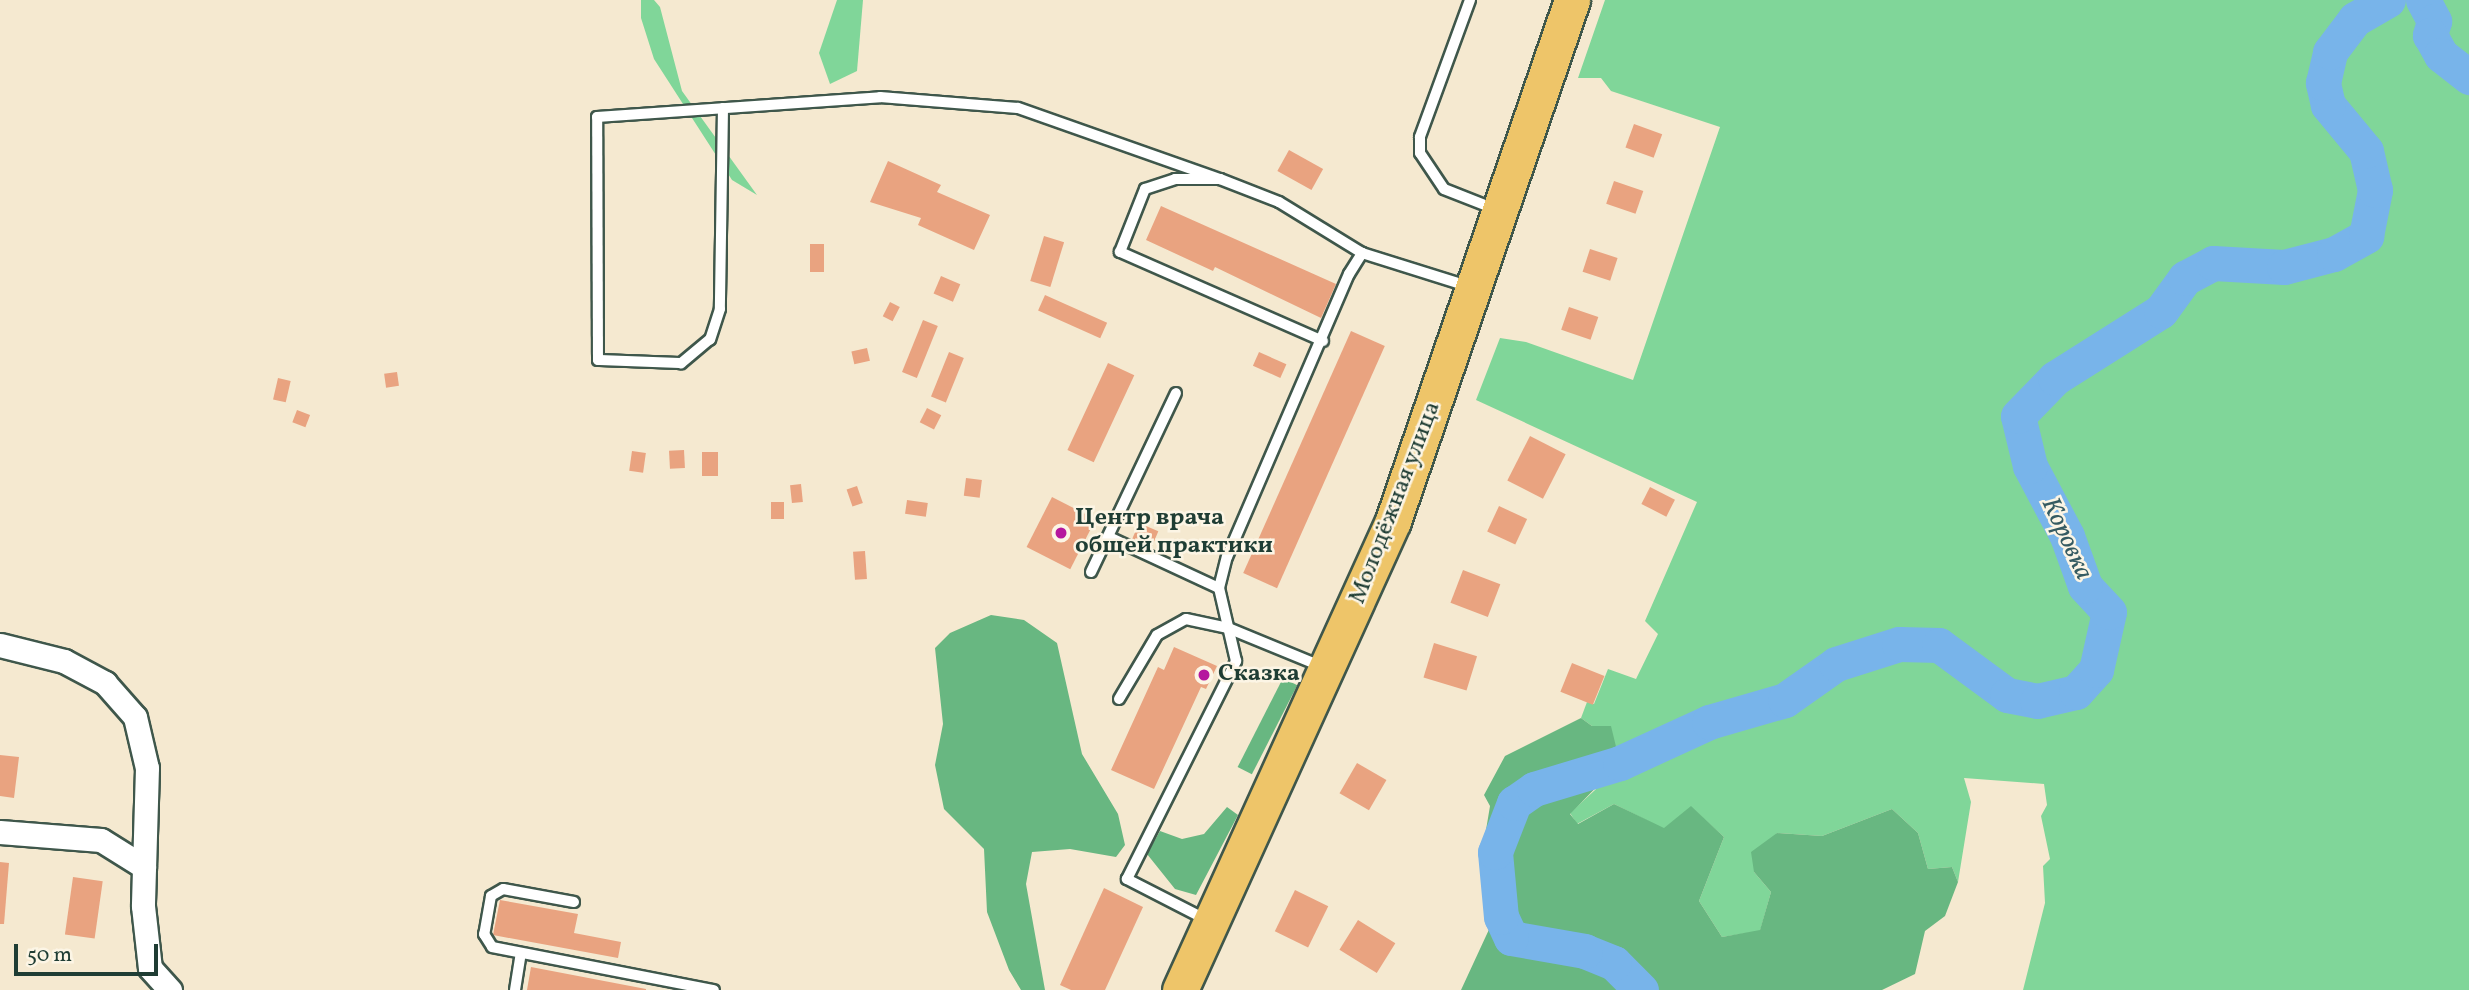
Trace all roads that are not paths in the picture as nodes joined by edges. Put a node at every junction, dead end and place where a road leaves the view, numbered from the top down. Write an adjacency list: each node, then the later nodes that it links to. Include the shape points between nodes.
1 (1470, 0): 5 (lane, via 1420,137 1420,153 1444,189 1460,199)
2 (1572, 0): 5 (main road, Молодёжная улица)
3 (723, 108): 3 (lane, via 597,117 598,360 681,363 710,339 720,309); 4 (lane, via 880,97 1018,108)
4 (1220, 179): 6 (lane, via 1279,202); 8 (lane, via 1175,179 1145,189 1120,252)
5 (1501, 211): 7 (main road, Молодёжная улица)
6 (1362, 253): 7 (lane); 8 (lane)
7 (1475, 289): 15 (main road, Молодёжная улица, via 1393,521)
8 (1323, 341): 12 (lane, via 1227,557)
9 (1176, 393): 10 (lane)
10 (1108, 537): 11 (lane); 12 (lane)
11 (1091, 572)
12 (1219, 588): 13 (lane)
13 (1228, 628): 15 (lane); 16 (lane, via 1186,619 1157,635); 20 (lane, via 1237,661 1127,879)
14 (0, 645): 18 (street, via 64,661 105,683 135,717 147,768)
15 (1328, 670): 20 (main road, Молодёжная улица)
16 (1119, 699)
17 (0, 832): 18 (street, via 101,840)
18 (144, 867): 22 (street, via 150,968)
19 (574, 902): 21 (lane, via 503,889 491,896 484,934 492,947)
20 (1211, 922): 25 (main road, Молодёжная улица)
21 (521, 953): 23 (lane); 24 (lane)
22 (170, 990)
23 (515, 990)
24 (714, 990)
25 (1180, 990)

